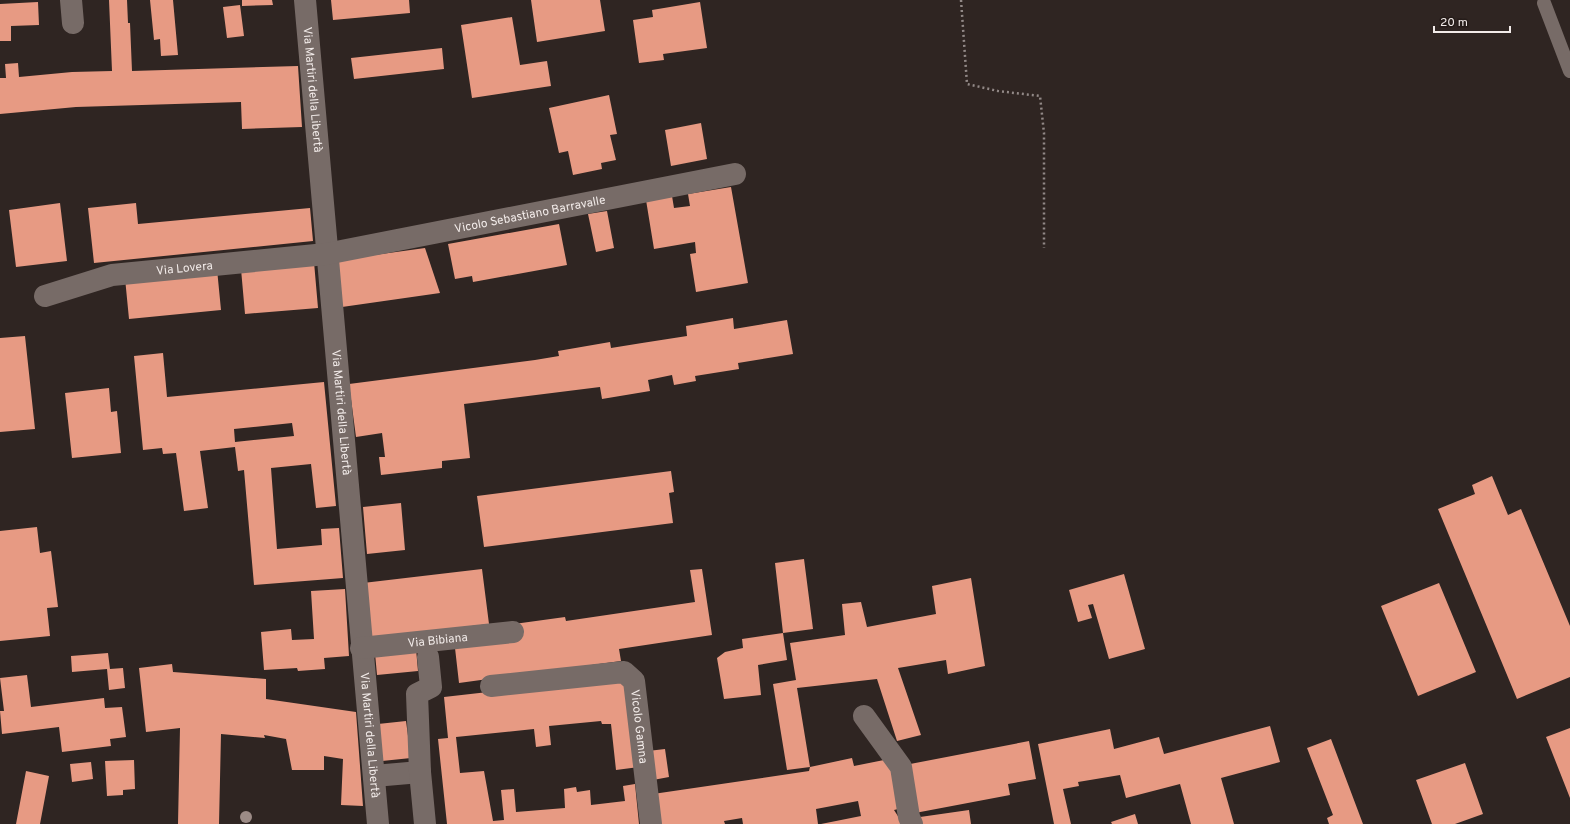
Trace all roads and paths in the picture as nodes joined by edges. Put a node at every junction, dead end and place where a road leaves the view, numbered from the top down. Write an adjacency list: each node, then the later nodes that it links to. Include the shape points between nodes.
1 (71, 0): 5 (street)
2 (304, 0): 9 (street, Via Martiri della Libertà)
3 (961, 0): 8 (path, via 967,84 1040,96 1044,133)
4 (1544, 3): 6 (lane)
5 (74, 23)
6 (1570, 70)
7 (735, 174): 9 (street, Vicolo Sebastiano Barravalle)
8 (1044, 248)
9 (326, 254): 10 (street, Via Lovera, via 112,275); 12 (street, Via Martiri della Libertà)
10 (46, 296)
11 (513, 632): 12 (street, Via Bibiana)
12 (362, 648): 17 (street, Via Martiri della Libertà)
13 (428, 657): 16 (street, via 431,687 417,694)
14 (491, 686): 20 (street, Vicolo Gamna, via 624,672 634,681)
15 (864, 716): 21 (street, via 901,767)
16 (420, 772): 17 (street); 19 (street)
17 (374, 776): 18 (street, Via Martiri della Libertà)
18 (378, 824)
19 (425, 824)
20 (651, 824)
21 (912, 824)

